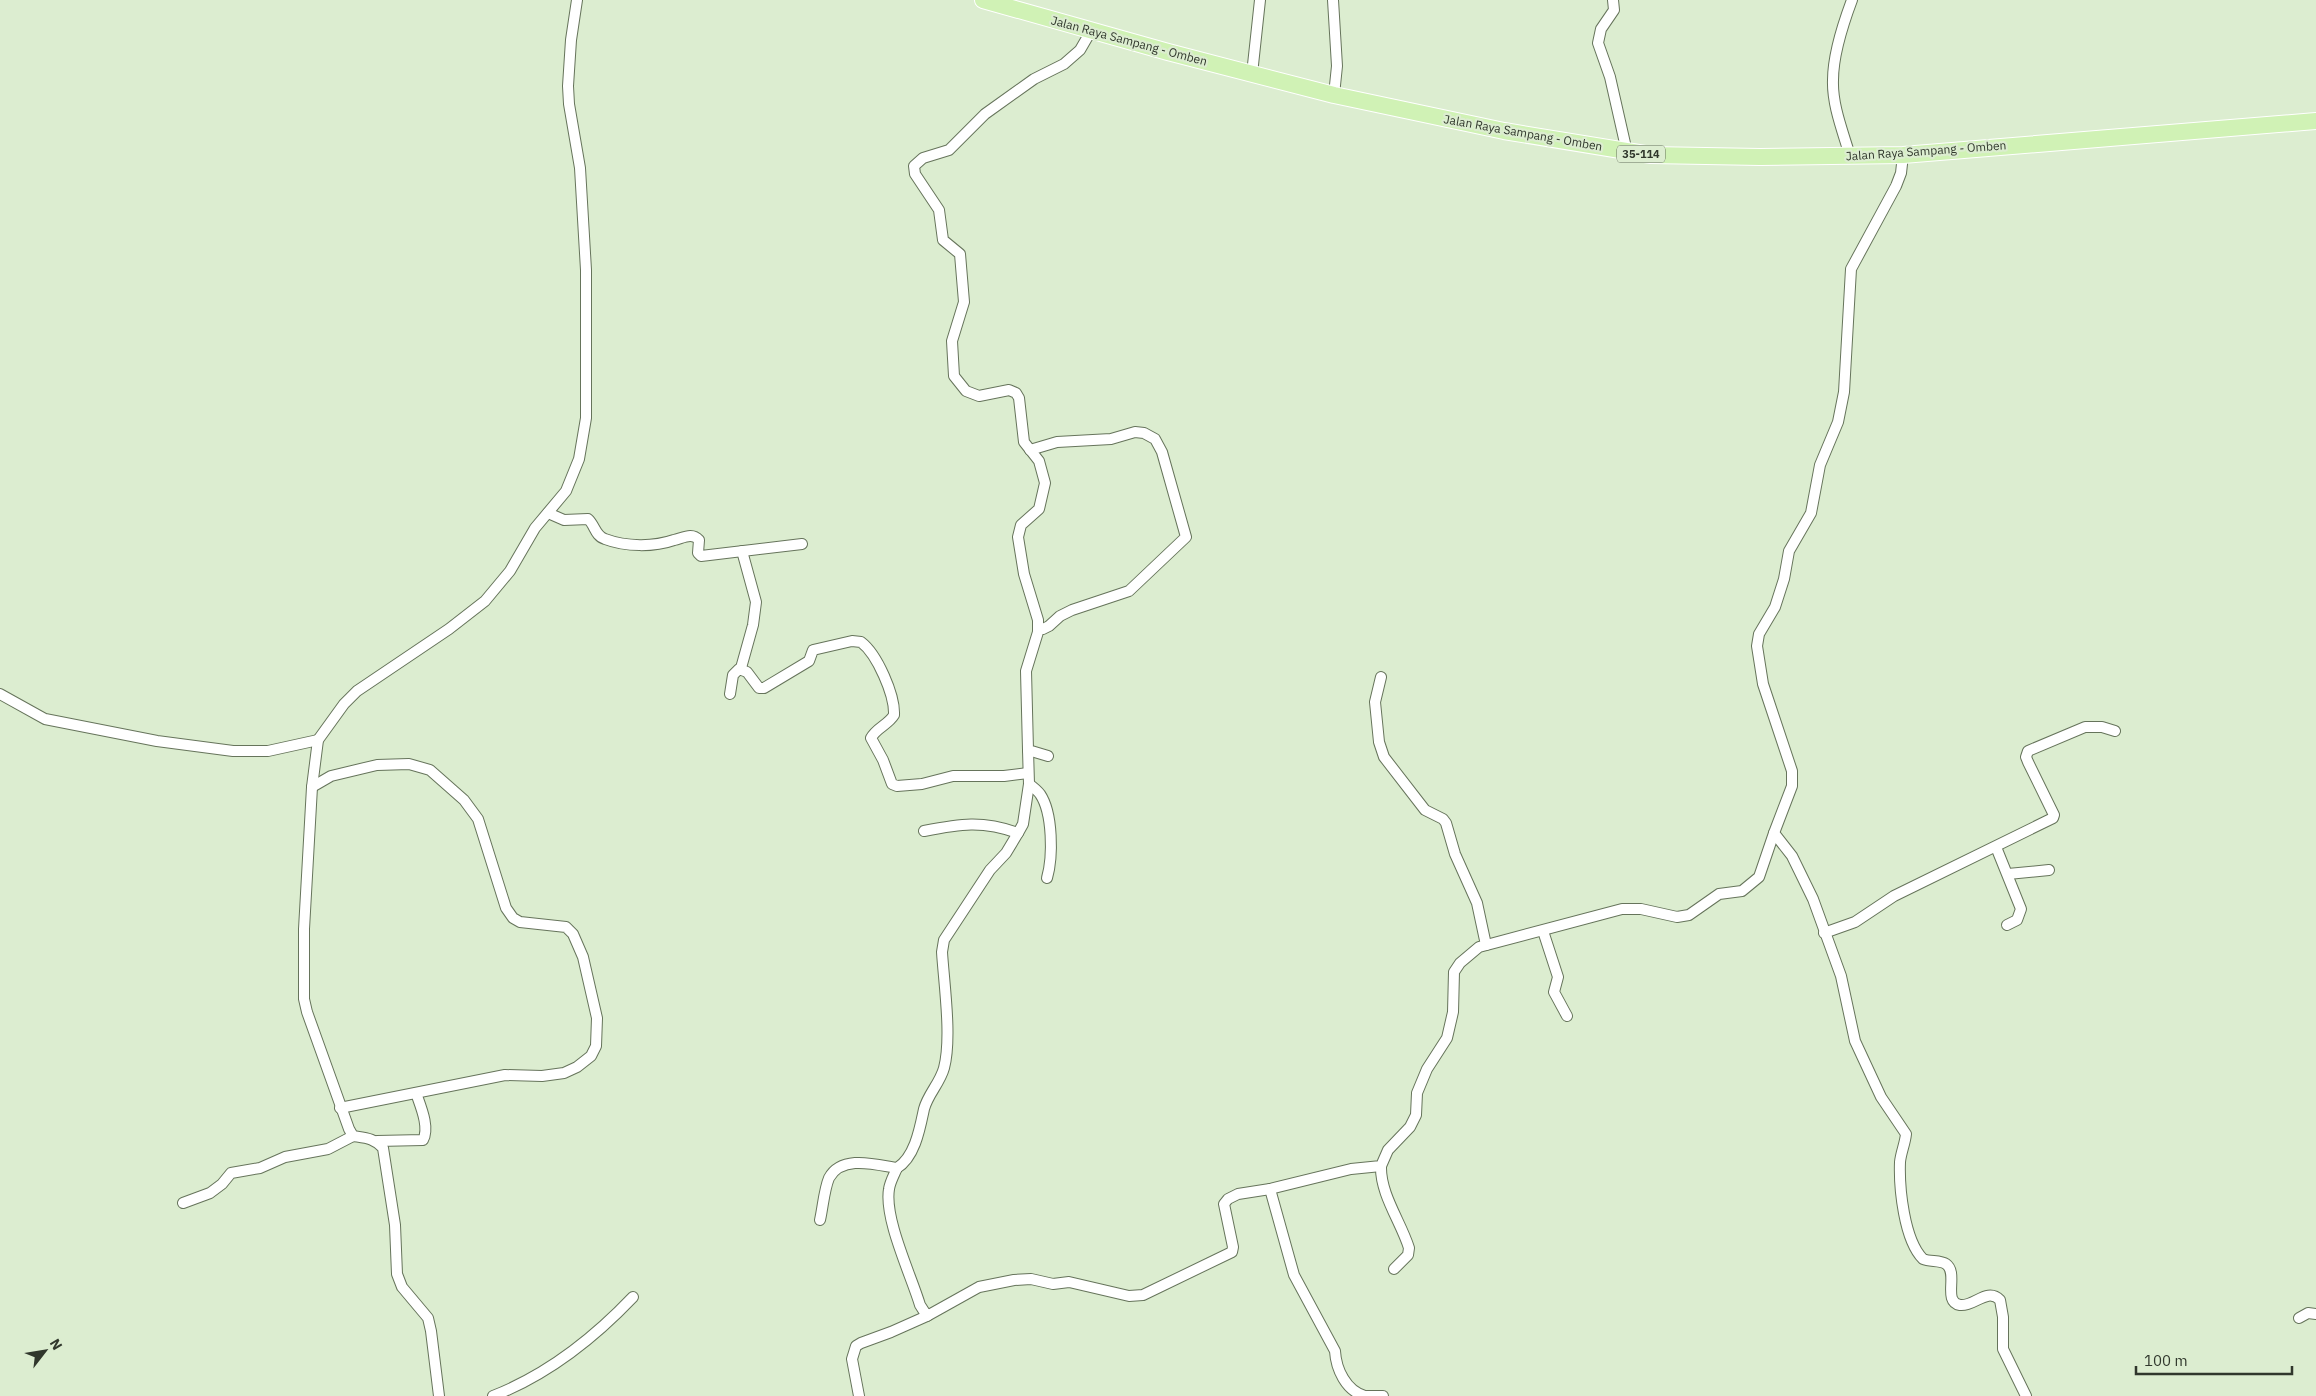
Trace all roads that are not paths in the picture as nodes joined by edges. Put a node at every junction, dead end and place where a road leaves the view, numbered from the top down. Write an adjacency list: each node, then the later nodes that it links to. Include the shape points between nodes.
1 (577, 0): 15 (street, via 570,40 568,86 582,198 586,270 586,418 584,441 571,481)
2 (983, 0): 7 (main road, Jalan Raya Sampang - Omben / 35-114)
3 (1260, 0): 8 (street)
4 (1333, 0): 9 (street, via 1337,66)
5 (1613, 0): 11 (street, via 1614,10 1601,29 1598,43 1610,77)
6 (1852, 0): 13 (street, via 1840,39 1833,81)
7 (1092, 31): 8 (main road, Jalan Raya Sampang - Omben / 35-114); 14 (street, via 1080,50 1064,64 1034,79 984,114 949,150 923,158 914,166 938,210 943,240 960,254 964,302 952,341 954,376 966,391 979,396 1010,390 1016,392 1024,442)
8 (1252, 74): 9 (main road, Jalan Raya Sampang - Omben / 35-114)
9 (1334, 95): 11 (main road, Jalan Raya Sampang - Omben / 35-114, via 1504,131)
10 (2316, 121): 12 (main road, Jalan Raya Sampang - Omben / 35-114)
11 (1626, 152): 13 (main road, Jalan Raya Sampang - Omben / 35-114, via 1670,156)
12 (1903, 155): 13 (main road, Jalan Raya Sampang - Omben / 35-114); 32 (street, via 1896,186 1852,269 1844,392 1838,422 1820,465 1811,513 1789,551 1776,602 1759,634 1757,646 1763,684 1792,770 1792,786)
13 (1850, 156)
14 (1030, 450): 18 (street, via 1039,460 1044,474 1044,493 1038,509 1021,524 1018,537); 18 (street, via 1066,440 1111,439 1135,432 1150,436 1159,443 1186,536 1129,591 1072,610 1043,629)
15 (548, 513): 17 (street, via 564,520 588,519 599,536 611,541 653,545 693,536 699,538 698,552 701,556); 24 (street, via 535,528 510,571 485,601 357,691)
16 (802, 544): 17 (street)
17 (742, 551): 19 (street, via 756,602)
18 (1038, 627): 25 (street, via 1026,671)
19 (741, 668): 22 (street, via 733,675); 27 (street, via 759,688 764,688 809,662 813,650 861,642 872,655 890,692 894,715 871,738 892,784 922,784 953,776 1004,776)
20 (1380, 678): 40 (street, via 1375,702 1379,742 1384,757 1425,810 1446,823 1455,854 1477,903)
21 (0, 694): 24 (street, via 45,719 157,741 233,751 268,751)
22 (730, 694)
23 (2115, 731): 33 (street, via 2102,727 2076,729 2028,752 2028,762 2053,818)
24 (318, 740): 29 (street)
25 (1028, 750): 26 (street); 27 (street)
26 (1048, 756)
27 (1028, 772): 28 (street)
28 (1029, 784): 31 (street, via 1023,824); 36 (street, via 1041,795 1047,816 1052,852)
29 (312, 787): 42 (street, via 331,776 378,765 409,764 430,770 464,800 478,819 506,908 513,918 520,922 568,928 582,957 597,1018 596,1046 577,1067 564,1073 505,1075); 43 (street, via 304,929 304,999)
30 (924, 831): 31 (street, via 985,824)
31 (1018, 833): 47 (street, via 944,940 947,1040 944,1069 926,1105 912,1150)
32 (1774, 834): 38 (street, via 1765,863 1752,884 1742,891 1718,894 1689,915 1677,917 1641,909 1622,909); 39 (street, via 1802,874)
33 (1996, 847): 35 (street); 39 (street, via 1894,896 1855,922)
34 (2049, 870): 35 (street)
35 (2008, 874): 37 (street, via 2021,909 2017,920)
36 (1047, 878)
37 (2007, 925)
38 (1543, 931): 40 (street); 41 (street, via 1558,977 1554,992)
39 (1824, 933): 61 (street, via 1841,976 1856,1041 1881,1097 1906,1134 1900,1177 1911,1242 1923,1260 1942,1262 1949,1267 1952,1274 1950,1291 1957,1303 1964,1304 1985,1296 2000,1300 2003,1349)
40 (1486, 945): 46 (street, via 1469,954 1454,972 1453,1012 1447,1038 1427,1069 1417,1093 1416,1115 1410,1127 1388,1150)
41 (1567, 1016)
42 (416, 1093): 43 (street); 45 (street, via 424,1123 423,1140)
43 (340, 1108): 44 (street)
44 (353, 1136): 45 (street); 49 (street, via 328,1149 290,1156 260,1168 231,1172 210,1193)
45 (377, 1142): 56 (street, via 386,1163 395,1225 396,1274 402,1287 428,1318)
46 (1381, 1166): 48 (street, via 1352,1169); 51 (street, via 1380,1174 1409,1248 1408,1255)
47 (898, 1168): 50 (street, via 857,1163 836,1170 828,1181); 54 (street, via 889,1189 894,1228 920,1305)
48 (1270, 1189): 54 (street, via 1238,1194 1226,1201 1225,1212 1234,1250 1230,1254 1144,1295 1129,1296 1069,1282 1053,1284 1031,1279 1014,1280 979,1287); 59 (street, via 1298,1283 1335,1351 1340,1373 1357,1394)
49 (183, 1203)
50 (820, 1220)
51 (1394, 1269)
52 (633, 1298): 57 (street, via 583,1345)
53 (2316, 1314): 55 (street, via 2308,1313)
54 (927, 1316): 58 (street, via 856,1346 852,1359)
55 (2299, 1318)
56 (439, 1396)
57 (493, 1396)
58 (859, 1396)
59 (1366, 1396): 60 (street)
60 (1382, 1396)
61 (2026, 1396)

